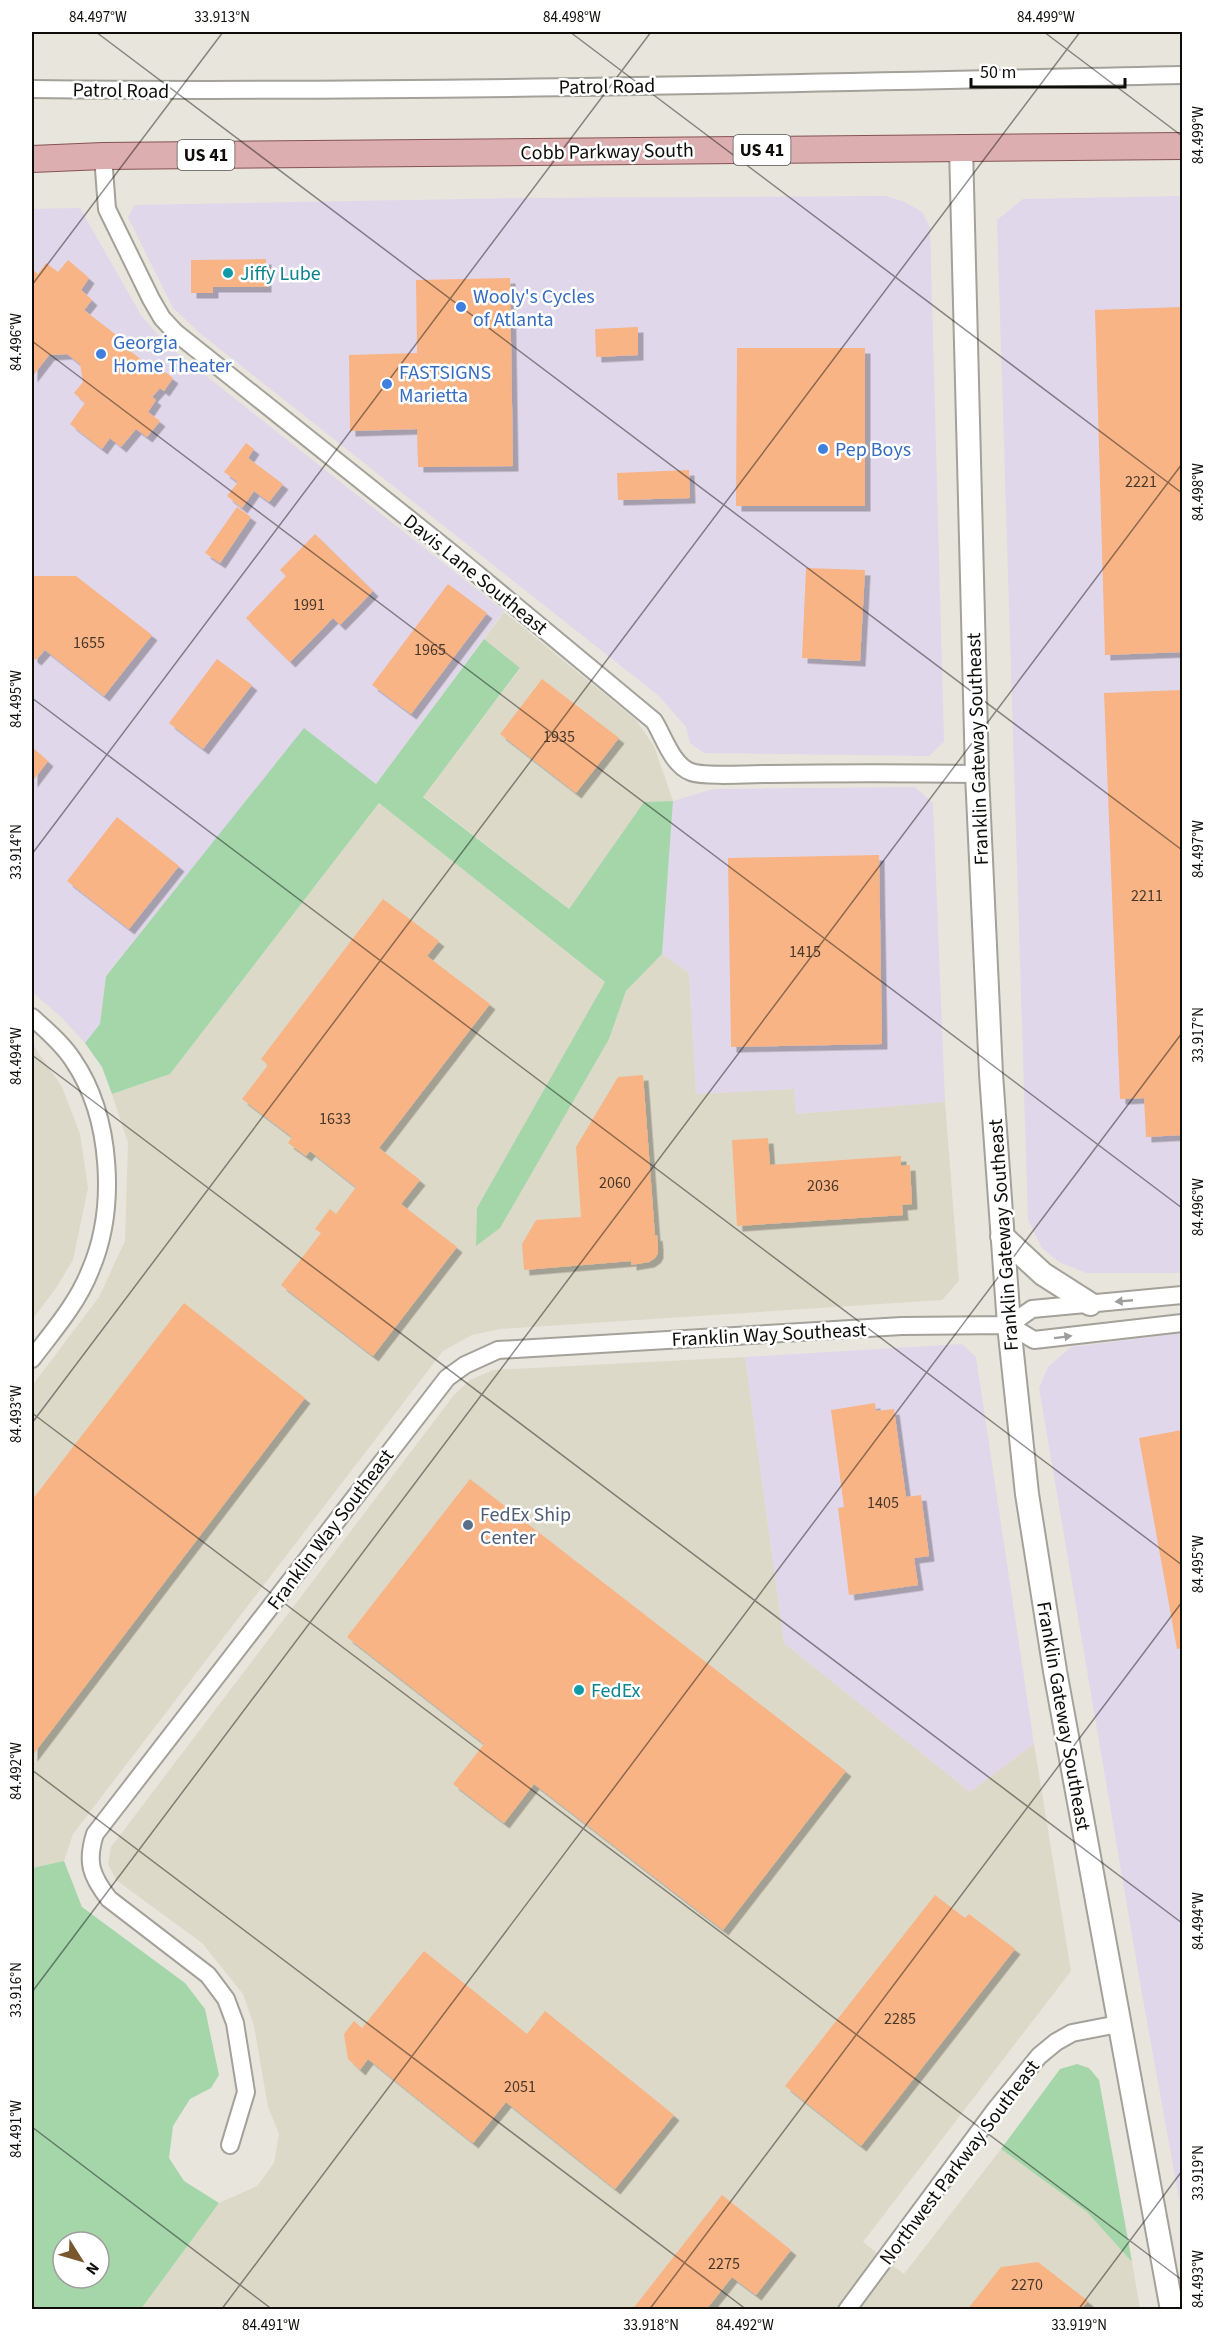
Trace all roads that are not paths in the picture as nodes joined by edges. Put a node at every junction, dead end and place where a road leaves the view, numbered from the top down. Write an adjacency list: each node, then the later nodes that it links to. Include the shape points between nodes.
1 (1182, 75): 2 (street, Patrol Road, via 609,86)
2 (32, 89)
3 (1182, 146): 4 (main road, Cobb Parkway South / US 41)
4 (961, 147): 5 (main road, Cobb Parkway South / US 41); 7 (street, Franklin Gateway Southeast)
5 (103, 156): 6 (main road, Cobb Parkway South / US 41); 7 (street, Davis Lane Southeast, via 106,209 151,299 175,332 654,721 680,765 692,773)
6 (32, 159)
7 (977, 774): 9 (street, Franklin Gateway Southeast)
8 (32, 1017): 14 (street, via 73,1060 98,1114 106,1151 107,1207 90,1271 75,1300)
9 (1002, 1236): 11 (street, via 1043,1274); 13 (street, Franklin Gateway Southeast)
10 (1182, 1295): 11 (street, one-way to 11)
11 (1090, 1304): 13 (street, via 1032,1309)
12 (1182, 1323): 13 (street, one-way to 12, via 1034,1341)
13 (1009, 1325): 15 (street, Franklin Gateway Southeast, via 1027,1494); 16 (street, Franklin Way Southeast, via 902,1326 498,1350 447,1378 95,1834 90,1850 91,1869 109,1899 208,1975 226,1999 235,2023 246,2092)
14 (32, 1359)
15 (1119, 2024): 17 (street, Northwest Parkway Southeast, via 1072,2033 1040,2056 995,2110); 18 (street, Franklin Gateway Southeast)
16 (230, 2145)
17 (847, 2310)
18 (1172, 2310)

